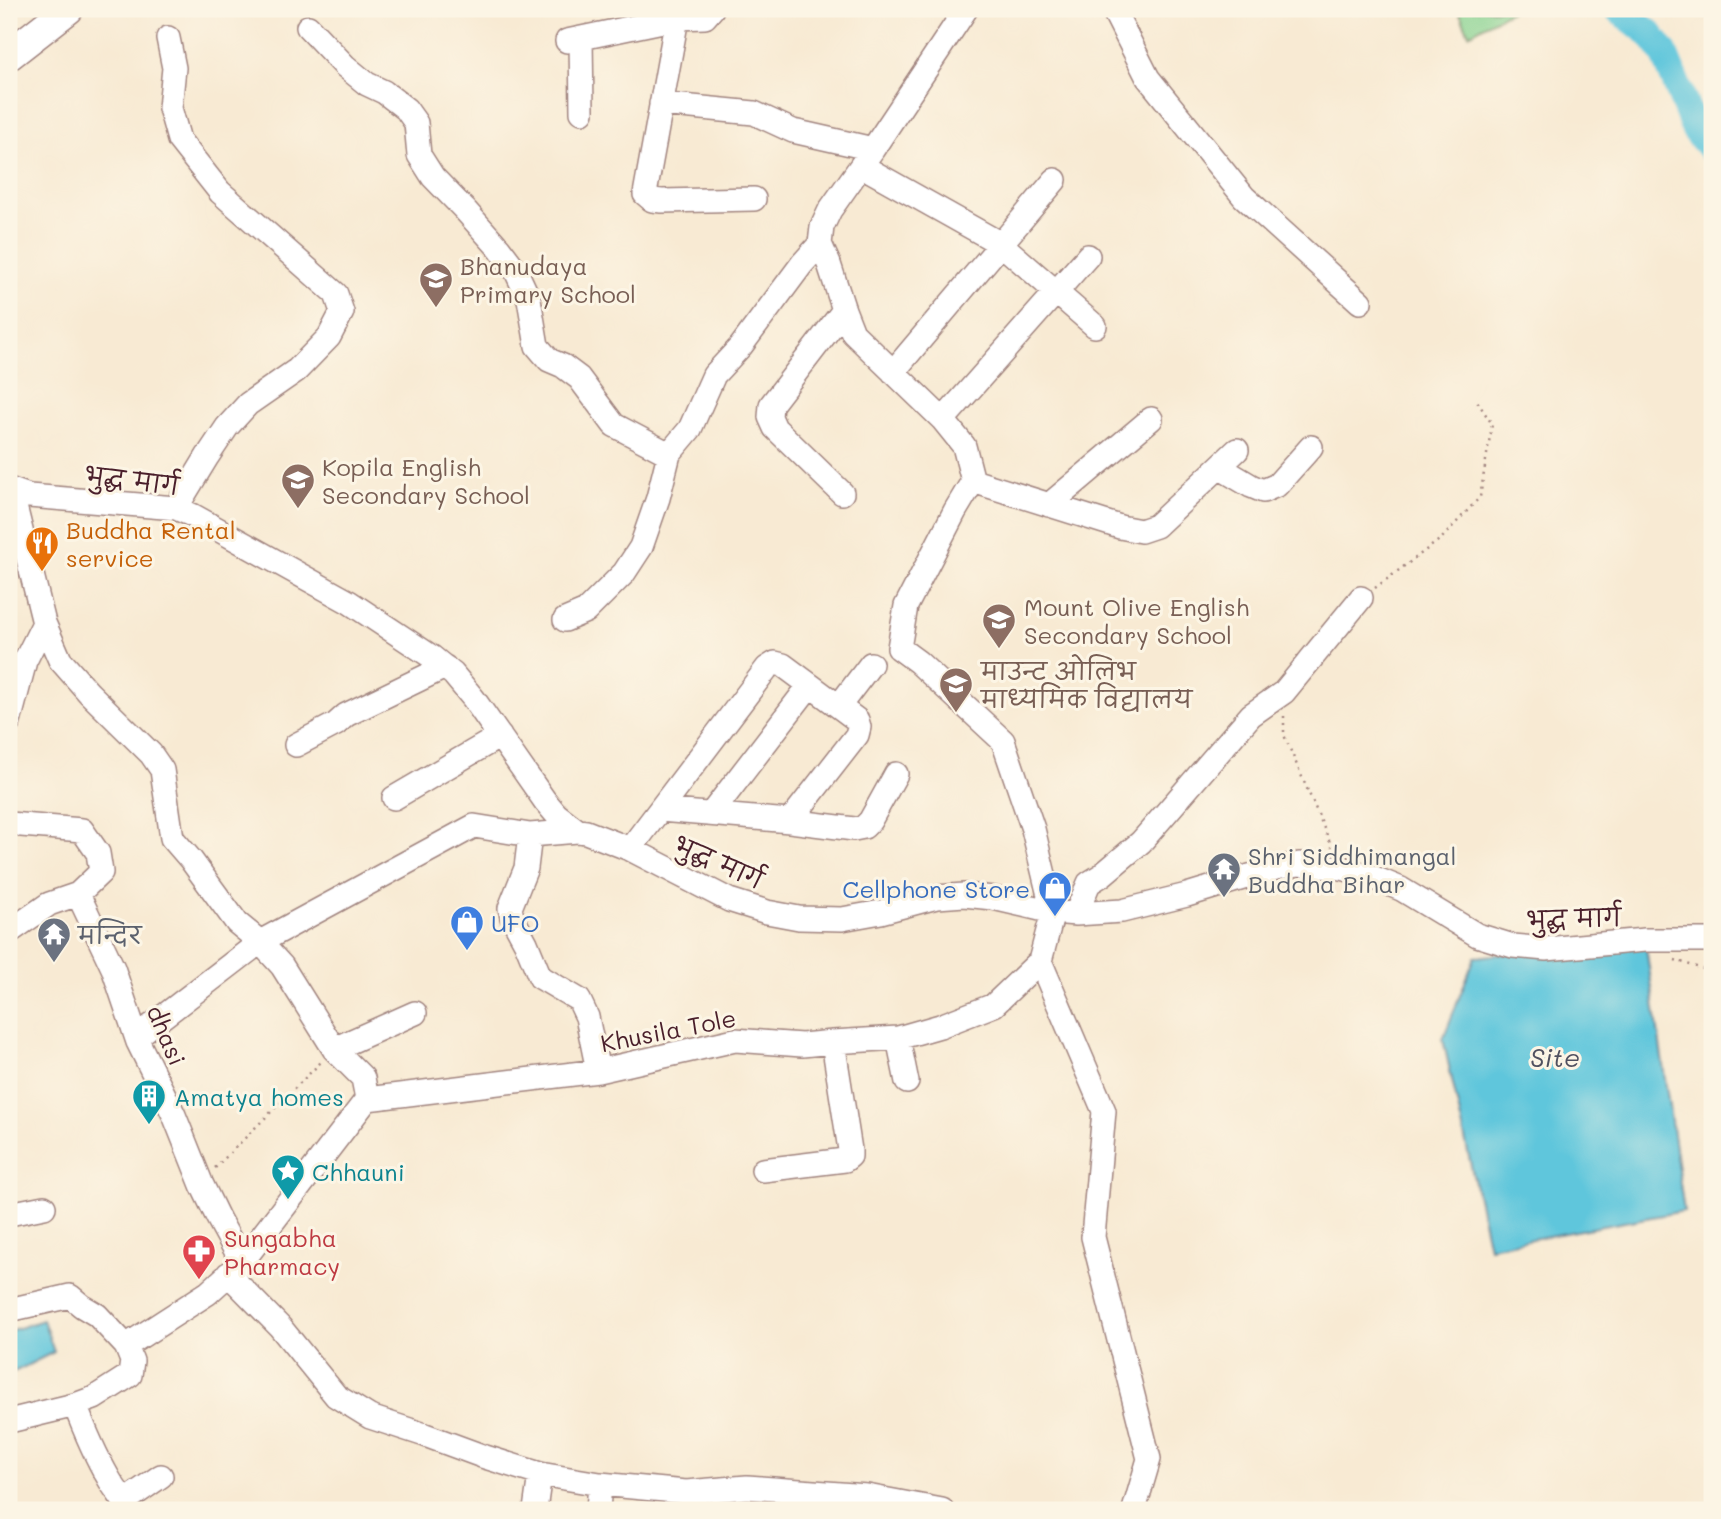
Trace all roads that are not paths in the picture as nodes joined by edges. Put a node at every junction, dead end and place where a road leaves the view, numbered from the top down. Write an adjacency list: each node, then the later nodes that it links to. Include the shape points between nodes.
1 (68, 9): 8 (main road)
2 (712, 9): 5 (street, via 705,17)
3 (966, 9): 11 (street)
4 (1113, 9): 18 (street, via 1148,78 1244,197)
5 (677, 18): 9 (street); 10 (street, via 574,40)
6 (308, 27): 26 (street, via 345,66 406,109 416,123 419,155 433,177 515,269 529,299 537,346 549,360 579,378 614,425)
7 (168, 38): 32 (street, via 174,68 170,108 179,140 220,192 336,294 342,312 329,337 297,370 248,404 228,427)
8 (9, 55)
9 (661, 104): 11 (street, via 754,113); 13 (street, via 645,194 662,201)
10 (582, 112)
11 (867, 158): 14 (street, via 830,210); 15 (street)
12 (1055, 180): 15 (street)
13 (754, 199)
14 (820, 244): 19 (street); 26 (street, via 714,375 691,429)
15 (1001, 244): 17 (street); 21 (street)
16 (1088, 256): 17 (street)
17 (1055, 291): 20 (street); 23 (street)
18 (1360, 302)
19 (844, 310): 21 (street, via 853,333); 30 (street, via 772,405 770,417 775,428)
20 (1095, 326)
21 (893, 372): 23 (street)
22 (1151, 419): 31 (street)
23 (943, 420): 28 (street, via 964,446)
24 (1311, 447): 27 (street, via 1277,485 1263,491)
25 (1237, 450): 27 (street)
26 (670, 454): 34 (street, via 659,498 640,547 624,573 586,611)
27 (1219, 467): 31 (street, via 1156,526 1141,531)
28 (973, 481): 31 (street); 53 (street, via 906,606 899,648 1003,741 1033,829)
29 (10, 489): 32 (street, भुद्ध मार्ग, via 29,496); 35 (street)
30 (842, 493)
31 (1049, 505)
32 (177, 508): 37 (street, भुद्ध मार्ग, via 349,601)
33 (1361, 598): 54 (street, via 1284,692 1251,715 1141,842 1089,883)
34 (565, 620)
35 (44, 623): 40 (street, via 25,661); 57 (street, via 60,660 162,770 172,838 237,922)
36 (871, 664): 39 (street)
37 (445, 667): 41 (street, भुद्ध मार्ग); 42 (street)
38 (810, 685): 39 (street); 45 (street, via 783,665 767,667); 46 (street)
39 (839, 706): 47 (street, via 857,720 857,735)
40 (9, 722)
41 (499, 736): 44 (street); 49 (street, भुद्ध मार्ग, via 545,801)
42 (296, 745)
43 (897, 775): 47 (street, via 864,827)
44 (394, 797)
45 (660, 810): 46 (street); 51 (street)
46 (711, 814): 47 (street)
47 (790, 821)
48 (9, 824): 52 (street, via 82,830 98,853 101,872)
49 (578, 831): 50 (street); 51 (street, भुद्ध मार्ग)
50 (530, 835): 57 (street, via 474,826); 64 (street, via 526,868 510,908 512,916 540,977 579,999)
51 (630, 849): 53 (street, भुद्ध मार्ग, via 729,900 799,918 842,919 964,895)
52 (78, 894): 55 (street, via 49,904); 60 (street, dhasi, via 113,968)
53 (1053, 912): 54 (street, भुद्ध मार्ग); 58 (street)
54 (1076, 914): 56 (street, भुद्ध मार्ग, via 1122,911 1299,864 1367,875 1401,889 1478,935 1513,946 1546,949 1645,940)
55 (9, 932)
56 (1712, 940)
57 (260, 942): 60 (street); 63 (street, via 282,966)
58 (1040, 961): 61 (street, Khusila Tole, via 994,1005); 82 (street, via 1104,1111 1093,1237 1149,1459)
59 (415, 1013): 63 (street)
60 (136, 1034): 70 (street, dhasi, via 226,1234)
61 (898, 1038): 62 (street, Khusila Tole); 65 (street)
62 (833, 1042): 64 (street, Khusila Tole, via 802,1045 735,1040); 67 (street, via 850,1156)
63 (334, 1049): 66 (street, via 363,1078)
64 (598, 1071): 66 (street, Khusila Tole)
65 (907, 1082)
66 (367, 1100): 70 (street)
67 (763, 1170)
68 (44, 1207): 69 (street)
69 (9, 1214)
70 (235, 1268): 72 (street, via 208,1293); 75 (street, dhasi, via 336,1396 370,1417)
71 (9, 1310): 72 (street, via 70,1296 97,1315)
72 (126, 1346): 73 (street, via 132,1361 130,1375)
73 (75, 1405): 74 (street); 78 (street, via 92,1448)
74 (9, 1421)
75 (540, 1474): 77 (street, dhasi); 79 (street)
76 (161, 1476): 78 (street)
77 (600, 1484): 80 (street); 81 (street, dhasi, via 687,1492 747,1487 867,1496)
78 (127, 1506)
79 (535, 1510)
80 (598, 1510)
81 (942, 1510)
82 (1135, 1510)

